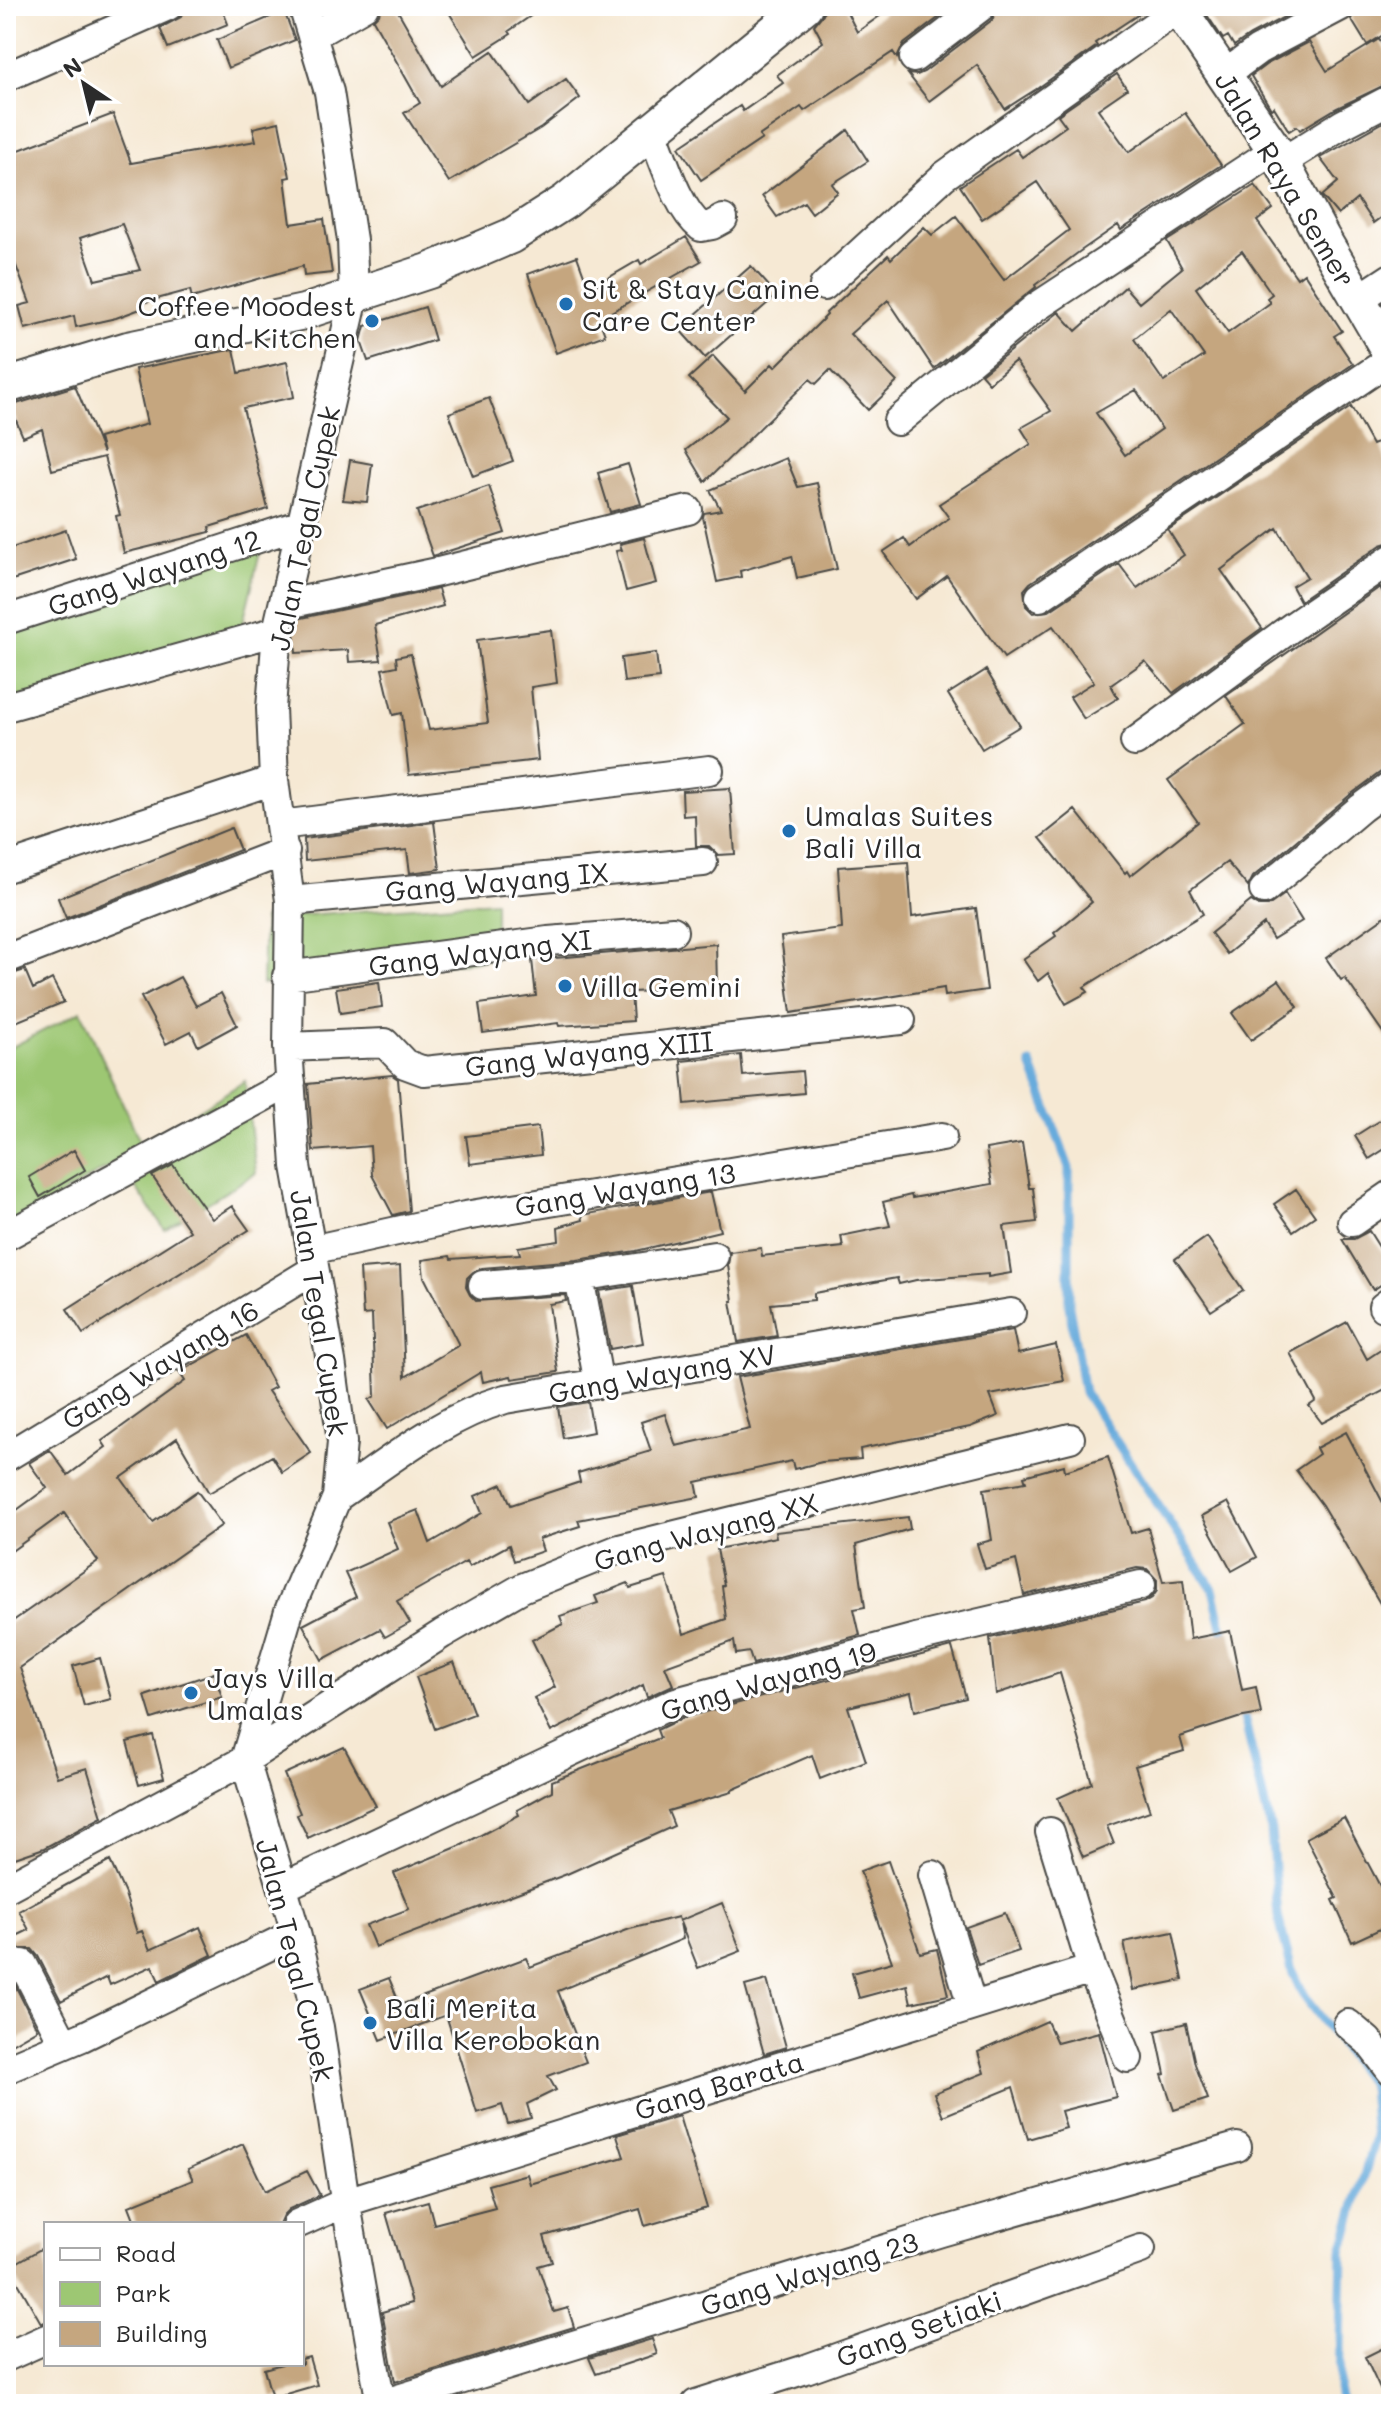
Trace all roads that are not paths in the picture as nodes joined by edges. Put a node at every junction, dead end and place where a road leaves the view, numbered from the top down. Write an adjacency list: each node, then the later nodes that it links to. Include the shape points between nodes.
1 (168, 6): 11 (street)
2 (303, 6): 8 (street, Jalan Tegal Cupek)
3 (364, 6): 8 (street)
4 (805, 6): 13 (street)
5 (982, 6): 9 (street)
6 (1341, 6): 10 (street, via 1258,50)
7 (1178, 7): 10 (street, Jalan Raya Semer); 17 (street, via 944,176)
8 (312, 36): 18 (street, Jalan Tegal Cupek, via 329,92 352,240)
9 (914, 58)
10 (1224, 75): 14 (street, Jalan Raya Semer)
11 (6, 77)
12 (1391, 99): 14 (street)
13 (652, 131): 15 (street, via 695,221 701,227); 18 (street, via 566,201 511,236)
14 (1278, 156): 19 (street, Jalan Raya Semer); 22 (street, via 1047,300)
15 (723, 219)
16 (1391, 278): 19 (street)
17 (824, 286)
18 (354, 297): 21 (street, via 128,349); 24 (street, Jalan Tegal Cupek)
19 (1359, 299): 20 (street, Jalan Raya Semer)
20 (1391, 357): 26 (street)
21 (6, 386)
22 (898, 421)
23 (688, 510): 27 (street, via 438,572)
24 (302, 524): 27 (street, Jalan Tegal Cupek); 28 (street, Gang Wayang 12)
25 (1391, 559): 30 (street)
26 (1040, 597)
27 (280, 618): 29 (street); 32 (street, Jalan Tegal Cupek, via 271,708)
28 (6, 620)
29 (6, 707)
30 (1135, 742)
31 (709, 770): 34 (street)
32 (274, 780): 34 (street, Jalan Tegal Cupek); 36 (street)
33 (1391, 786): 37 (street)
34 (283, 838): 38 (street, Jalan Tegal Cupek); 40 (street)
35 (703, 862): 38 (street, Gang Wayang IX)
36 (6, 868)
37 (1264, 890)
38 (290, 901): 41 (street, Jalan Tegal Cupek)
39 (673, 931): 41 (street, Gang Wayang XI, via 548,941)
40 (6, 959)
41 (287, 976): 43 (street, Jalan Tegal Cupek)
42 (901, 1020): 43 (street, Gang Wayang XIII, via 424,1071 405,1064 385,1043)
43 (288, 1047): 44 (street, Jalan Tegal Cupek)
44 (291, 1082): 48 (street); 50 (street, Jalan Tegal Cupek, via 296,1166)
45 (942, 1137): 50 (street, Gang Wayang 13, via 465,1216)
46 (1391, 1195): 47 (street)
47 (1352, 1222)
48 (11, 1223)
49 (714, 1256): 51 (street)
50 (312, 1260): 56 (street, Gang Wayang 16); 57 (street, Jalan Tegal Cupek, via 342,1442)
51 (579, 1277): 52 (street); 54 (street)
52 (483, 1285)
53 (1011, 1313): 54 (street, Gang Wayang XV)
54 (599, 1384): 57 (street, Gang Wayang XV, via 477,1408 449,1421)
55 (1070, 1438): 59 (street, Gang Wayang XX, via 619,1549 522,1588)
56 (6, 1457)
57 (337, 1497): 59 (street, Jalan Tegal Cupek, via 289,1611)
58 (1141, 1585): 62 (street, Gang Wayang 19, via 676,1702)
59 (245, 1760): 62 (street, Jalan Tegal Cupek); 63 (street, Gang Wayang XX)
60 (1050, 1832): 66 (street)
61 (933, 1875): 67 (street)
62 (283, 1887): 64 (street, Jalan Tegal Cupek)
63 (6, 1888)
64 (296, 1933): 69 (street); 74 (street, Jalan Tegal Cupek, via 319,2027)
65 (23, 1964): 69 (street)
66 (1092, 1969): 67 (street, Gang Barata); 70 (street)
67 (972, 2006): 74 (street, Gang Barata)
68 (1348, 2024): 72 (street)
69 (64, 2044): 71 (street)
70 (1128, 2058)
71 (6, 2069)
72 (1391, 2071)
73 (1237, 2147): 79 (street, Gang Wayang 23)
74 (346, 2202): 75 (street, Gang Barata); 79 (street, Jalan Tegal Cupek)
75 (301, 2222)
76 (1141, 2249): 80 (street, Gang Setiaki)
77 (44, 2340): 78 (street)
78 (6, 2357)
79 (381, 2404)
80 (696, 2404)

